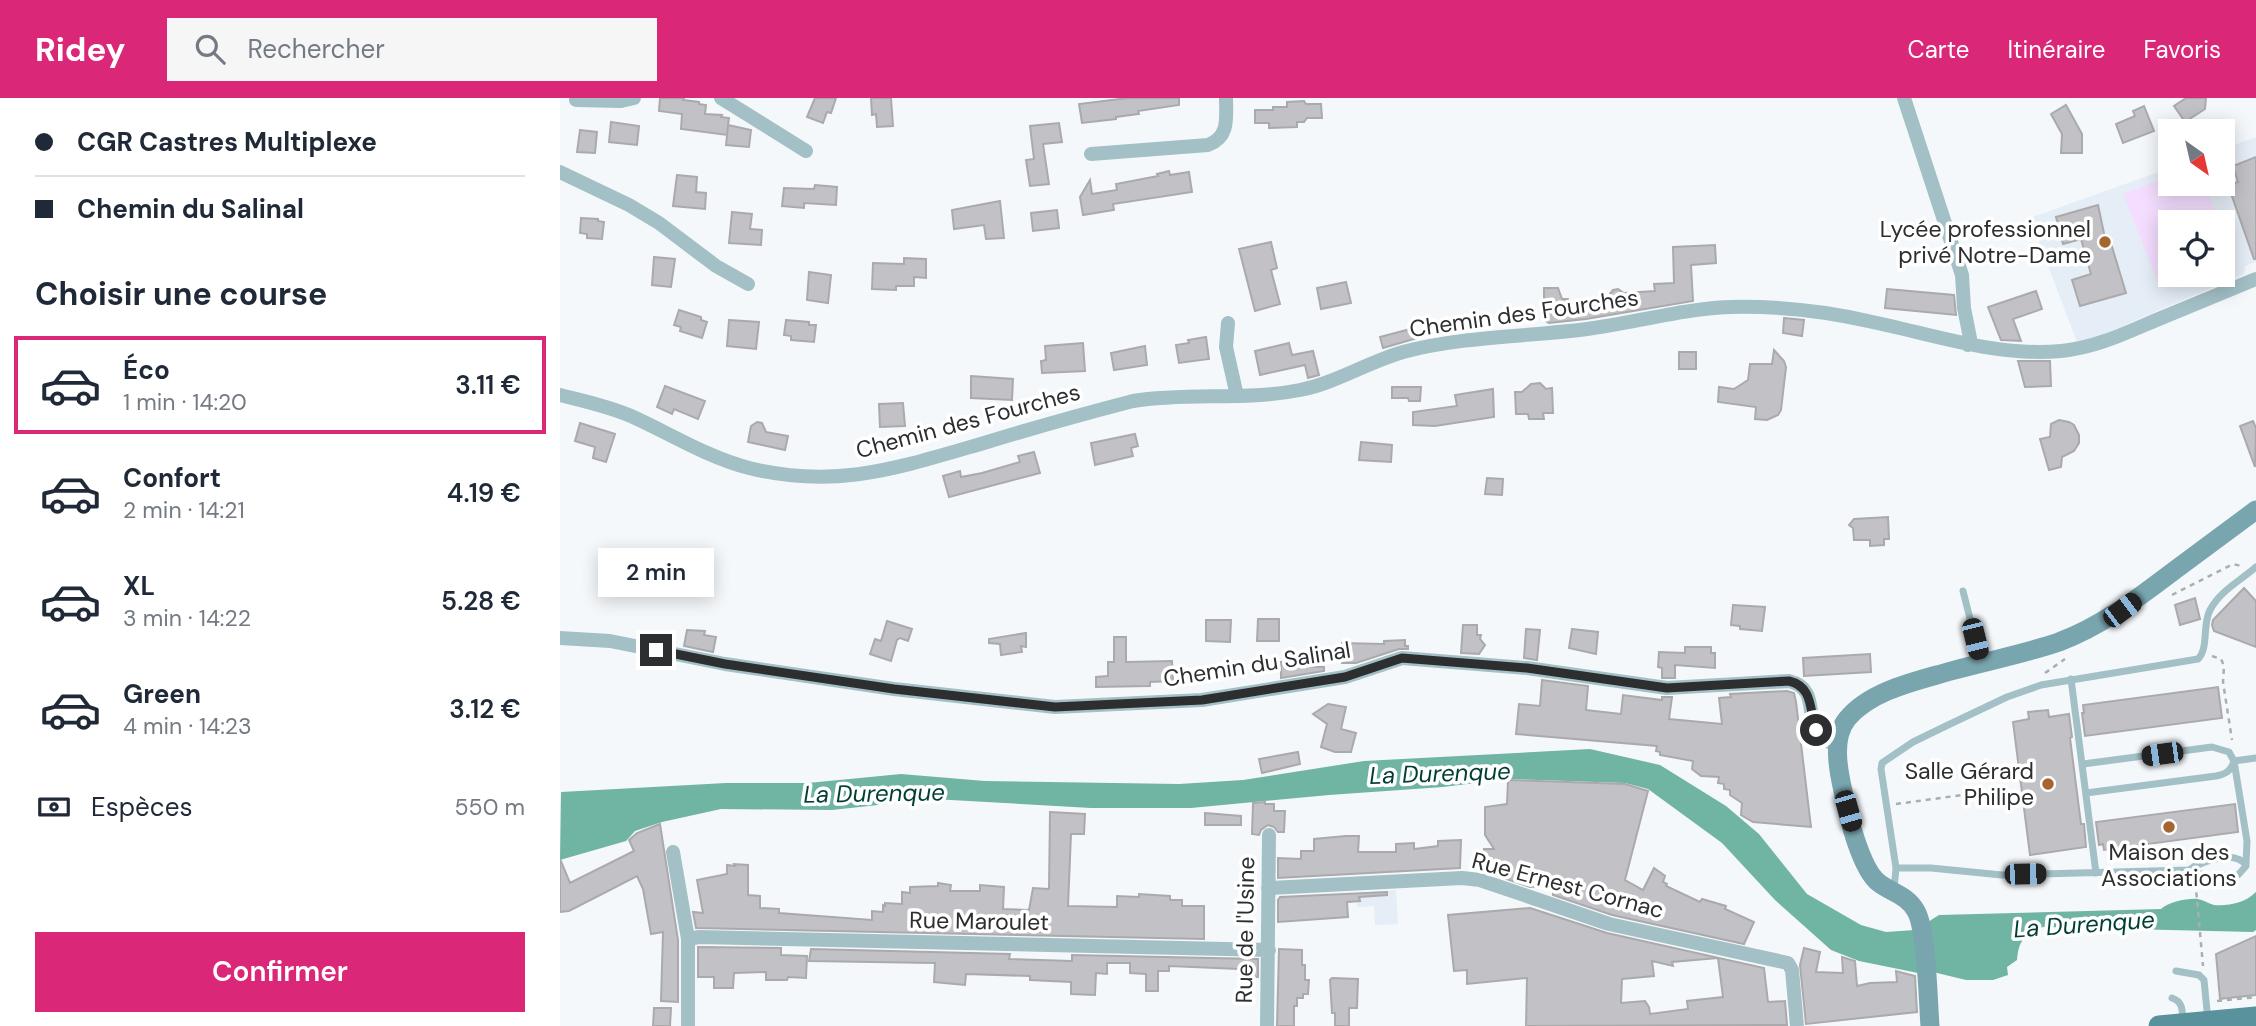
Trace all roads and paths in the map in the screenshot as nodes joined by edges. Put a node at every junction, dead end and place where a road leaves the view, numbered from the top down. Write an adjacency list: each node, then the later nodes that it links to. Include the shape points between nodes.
1 (634, 98): 5 (street)
2 (721, 98): 6 (street)
3 (1226, 98): 7 (street, via 1226,130 1216,142)
4 (1904, 98): 12 (street, via 1962,275)
5 (576, 100)
6 (806, 151)
7 (1091, 154)
8 (560, 173): 10 (street, via 629,205)
9 (2256, 279): 12 (street, Chemin des Fourches, via 2088,346 2034,352)
10 (748, 284)
11 (1228, 323): 14 (street, via 1226,347)
12 (1968, 345): 14 (street, Chemin des Fourches, via 1864,320 1730,307 1438,345 1381,359 1311,388)
13 (560, 395): 14 (street, Chemin des Fourches, via 613,409 729,462 814,478 881,472 1133,401)
14 (1237, 396)
15 (2256, 510): 22 (street, via 2110,617 2060,641)
16 (2256, 567): 17 (lane)
17 (2249, 573): 19 (path, via 2233,564); 21 (lane, via 2211,607)
18 (1963, 591): 22 (lane)
19 (2162, 600)
20 (560, 638): 24 (street, Chemin du Salinal, via 610,641 725,664 894,689 1055,707 1202,700 1345,677 1402,658 1527,668 1667,688 1789,681 1807,692 1818,734)
21 (2202, 655): 23 (lane, via 2192,661); 26 (path, via 2223,662)
22 (1981, 662): 24 (street, via 1905,685 1869,702 1846,720)
23 (2071, 679): 27 (lane); 30 (lane, via 1981,708 1882,763)
24 (1838, 745): 38 (street, via 1843,791 1858,845 1870,875)
25 (2252, 759): 26 (lane)
26 (2234, 761): 27 (lane, via 2229,752 2212,747); 29 (lane, via 2225,774 2216,776); 33 (lane)
27 (2083, 764): 29 (lane)
28 (2007, 789): 30 (path)
29 (2087, 793): 36 (lane)
30 (1887, 805): 34 (lane)
31 (1269, 835): 37 (street, Rue de l'Usine)
32 (673, 852): 39 (street)
33 (2246, 866): 35 (lane, via 2238,875 2208,876); 35 (lane, via 2236,857 2206,861)
34 (1896, 868): 36 (lane, via 2002,875); 38 (lane)
35 (2189, 870): 36 (lane); 42 (path, via 2196,889)
36 (2096, 873)
37 (1268, 888): 40 (street, Rue de l'Usine); 51 (street, Rue Ernest Cornac, via 1480,880 1609,924 1788,963)
38 (1894, 891): 47 (street, via 1916,911 1922,927)
39 (688, 939): 40 (street, Rue Maroulet); 49 (street)
40 (1269, 950): 50 (street, Rue de l'Usine)
41 (2176, 971): 42 (lane)
42 (2204, 980): 45 (lane)
43 (2256, 997): 45 (path)
44 (2172, 998): 48 (lane, via 2182,1004)
45 (2207, 1012): 46 (main road); 48 (main road)
46 (2256, 1017)
47 (1930, 1024)
48 (2183, 1024): 52 (main road)
49 (688, 1026)
50 (1267, 1026)
51 (1797, 1026)
52 (2159, 1026)

